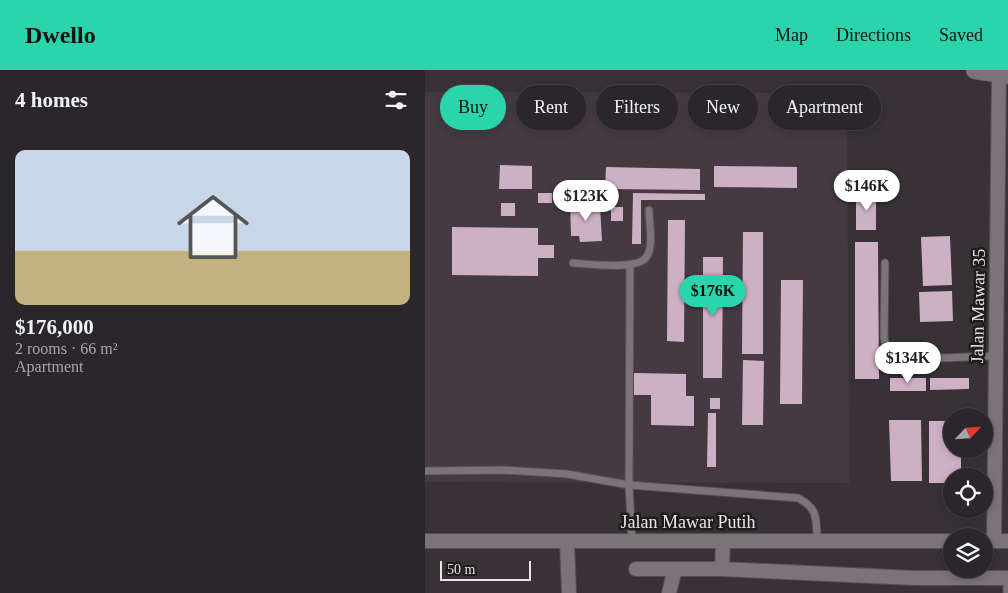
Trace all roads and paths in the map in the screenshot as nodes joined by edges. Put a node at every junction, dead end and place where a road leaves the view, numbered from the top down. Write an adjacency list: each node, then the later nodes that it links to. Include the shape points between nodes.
1 (975, 70): 2 (street)
2 (1004, 74): 7 (street, Jalan Mawar 35)
3 (649, 210): 6 (lane, via 650,248 647,258)
4 (885, 262): 7 (lane, via 884,337 888,355 913,358)
5 (573, 263): 6 (lane)
6 (630, 266): 10 (lane)
7 (996, 356): 8 (street, Jalan Mawar 35)
8 (1002, 411): 16 (street, Jalan Mawar 35)
9 (425, 471): 10 (lane, via 503,470 567,474)
10 (629, 485): 12 (lane); 14 (lane, via 798,498 810,504 816,513)
11 (425, 541): 17 (street, Jalan Mawar Putih)
12 (632, 541): 13 (street, Jalan Mawar Putih); 17 (street, Jalan Mawar Putih)
13 (723, 541): 14 (street, Jalan Mawar Putih); 20 (street)
14 (817, 541): 15 (street, Jalan Mawar Putih)
15 (943, 541)
16 (995, 541)
17 (567, 542): 22 (street)
18 (636, 569): 19 (street)
19 (675, 569): 20 (street); 23 (street)
20 (722, 569): 21 (street, via 914,578)
21 (1007, 578): 24 (lane)
22 (569, 593)
23 (669, 593)
24 (1007, 593)

